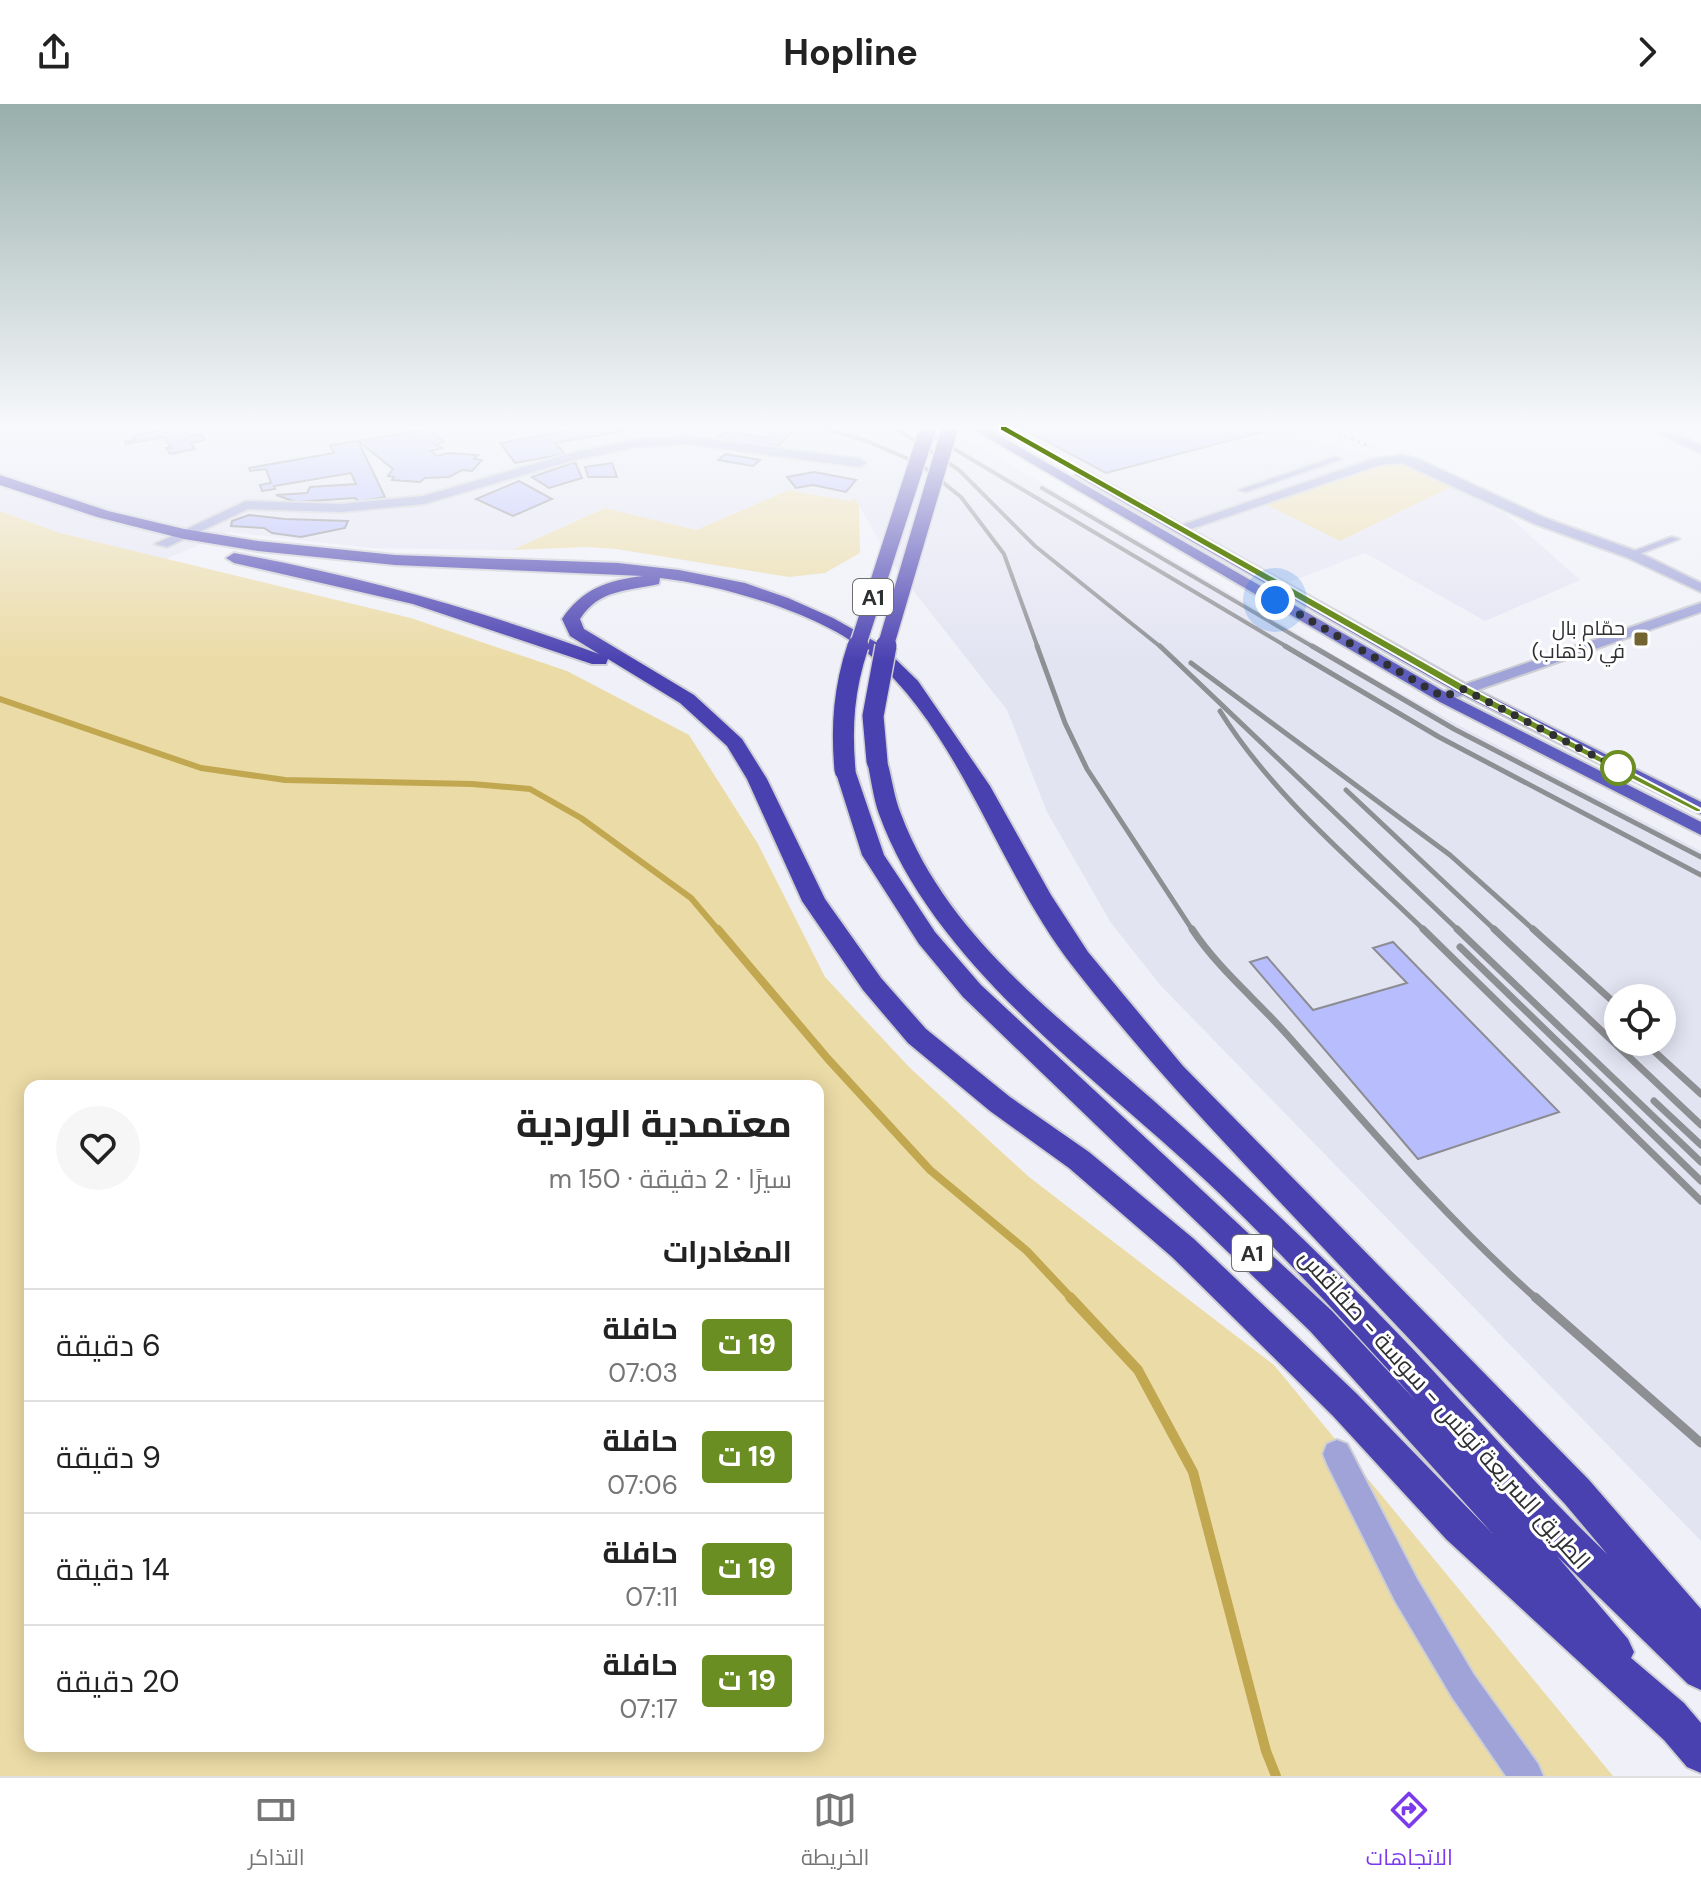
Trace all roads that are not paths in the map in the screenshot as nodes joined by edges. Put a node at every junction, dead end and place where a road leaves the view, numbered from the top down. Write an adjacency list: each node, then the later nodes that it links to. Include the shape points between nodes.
1 (28, 506): 15 (highway)
2 (79, 506): 13 (highway)
3 (244, 506): 13 (street)
4 (279, 506): 5 (street)
5 (368, 506)
6 (903, 506): 28 (highway, الطريق السريعة تونس - سوسة - صفاقس / A1, bridge, via 846,682 845,770 873,855 927,938 972,991 1321,1321 1499,1515)
7 (927, 506): 27 (highway, الطريق السريعة تونس - سوسة - صفاقس / A1, bridge, via 885,646 873,716 889,812 907,853 957,931 998,977 1240,1196 1349,1304 1550,1524)
8 (1112, 506): 21 (main road)
9 (1137, 506): 12 (main road)
10 (1245, 506): 12 (street)
11 (1509, 506): 16 (street)
12 (1177, 529): 20 (main road)
13 (184, 534): 15 (street); 17 (highway, via 354,557 618,568)
14 (1674, 539): 16 (lane)
15 (162, 544): 22 (highway, via 338,578 431,604 570,649)
16 (1631, 554): 18 (street)
17 (697, 580): 22 (highway, via 636,582 602,590 579,605 571,619 588,642); 26 (highway, via 739,587 827,622 874,649 911,685 979,786 1079,958 1174,1073 1567,1481)
18 (1701, 588)
19 (1701, 607): 20 (street)
20 (1463, 689): 21 (street); 23 (main road)
21 (1443, 697): 24 (main road)
22 (687, 699): 28 (highway, via 735,743 814,901 872,984 917,1036 1183,1248 1345,1405 1458,1527)
23 (1696, 804)
24 (1701, 829)
25 (1337, 1454): 29 (street, via 1406,1590 1463,1686)
26 (1701, 1637)
27 (1701, 1671)
28 (1691, 1741)
29 (1526, 1776)

